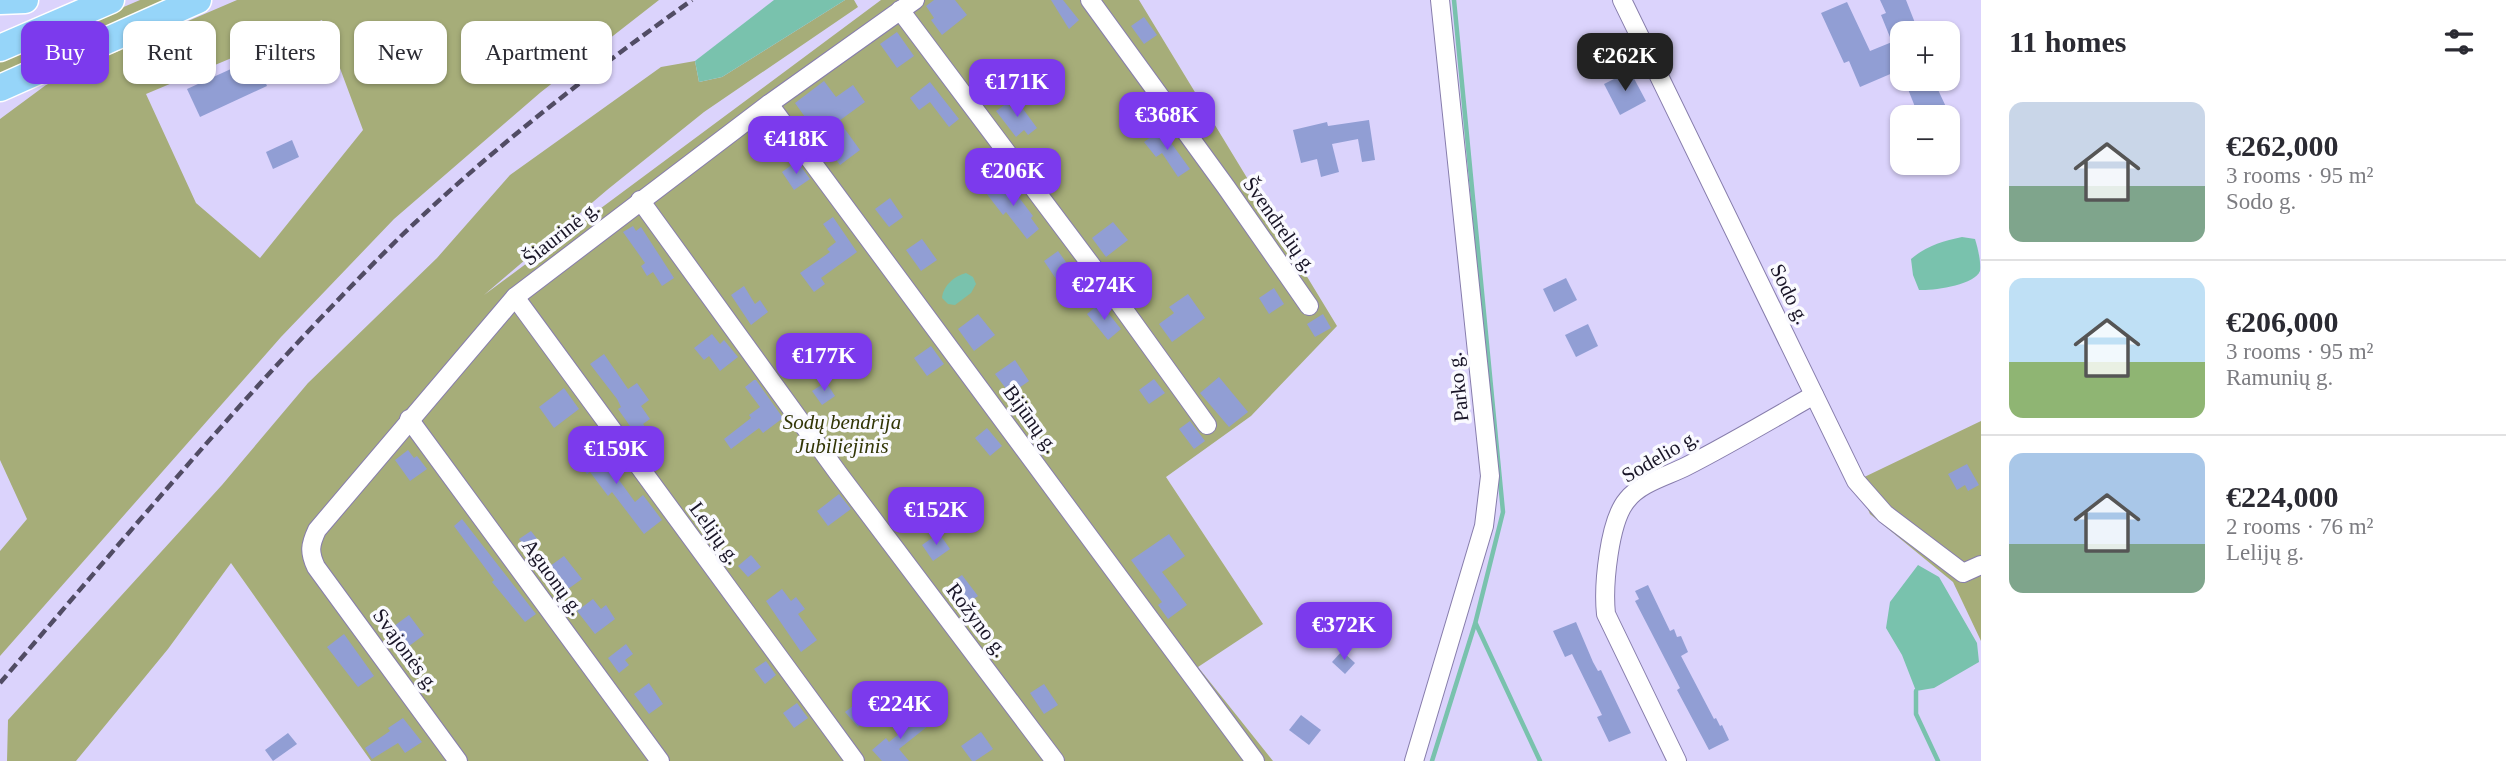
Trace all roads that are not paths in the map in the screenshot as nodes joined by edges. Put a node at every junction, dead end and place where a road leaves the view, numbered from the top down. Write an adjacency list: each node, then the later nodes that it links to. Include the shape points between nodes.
1 (26, 0): 7 (highway)
2 (111, 0): 10 (highway)
3 (198, 0): 9 (highway)
4 (1090, 0): 16 (street, Švendrelių g.)
5 (1440, 0): 27 (street, Parko g., via 1490,476 1483,526)
6 (1622, 0): 17 (street, Sodo g.)
7 (0, 1)
8 (907, 5): 12 (street, Šiaurinė g.); 19 (street)
9 (112, 38): 11 (highway); 13 (highway)
10 (0, 48)
11 (0, 88)
12 (769, 104): 14 (street, Šiaurinė g.); 26 (street, Bijūnų g.)
13 (0, 110)
14 (640, 200): 15 (street, Šiaurinė g.); 25 (street, Rožyno g.)
15 (515, 297): 18 (street, Šiaurinė g.); 24 (street, Lelijų g.)
16 (1309, 306)
17 (1814, 396): 20 (street, Sodo g., via 1856,481 1885,514 1963,573); 28 (street, Sodelio g., via 1637,490 1614,525 1604,597 1606,614)
18 (409, 419): 21 (street, Šiaurinė g., via 317,530 310,545); 23 (street, Aguonų g.)
19 (1207, 425)
20 (1981, 565)
21 (316, 567): 22 (street, Svajonės g.)
22 (458, 761)
23 (660, 761)
24 (855, 761)
25 (1055, 761)
26 (1255, 761)
27 (1414, 761)
28 (1677, 761)

